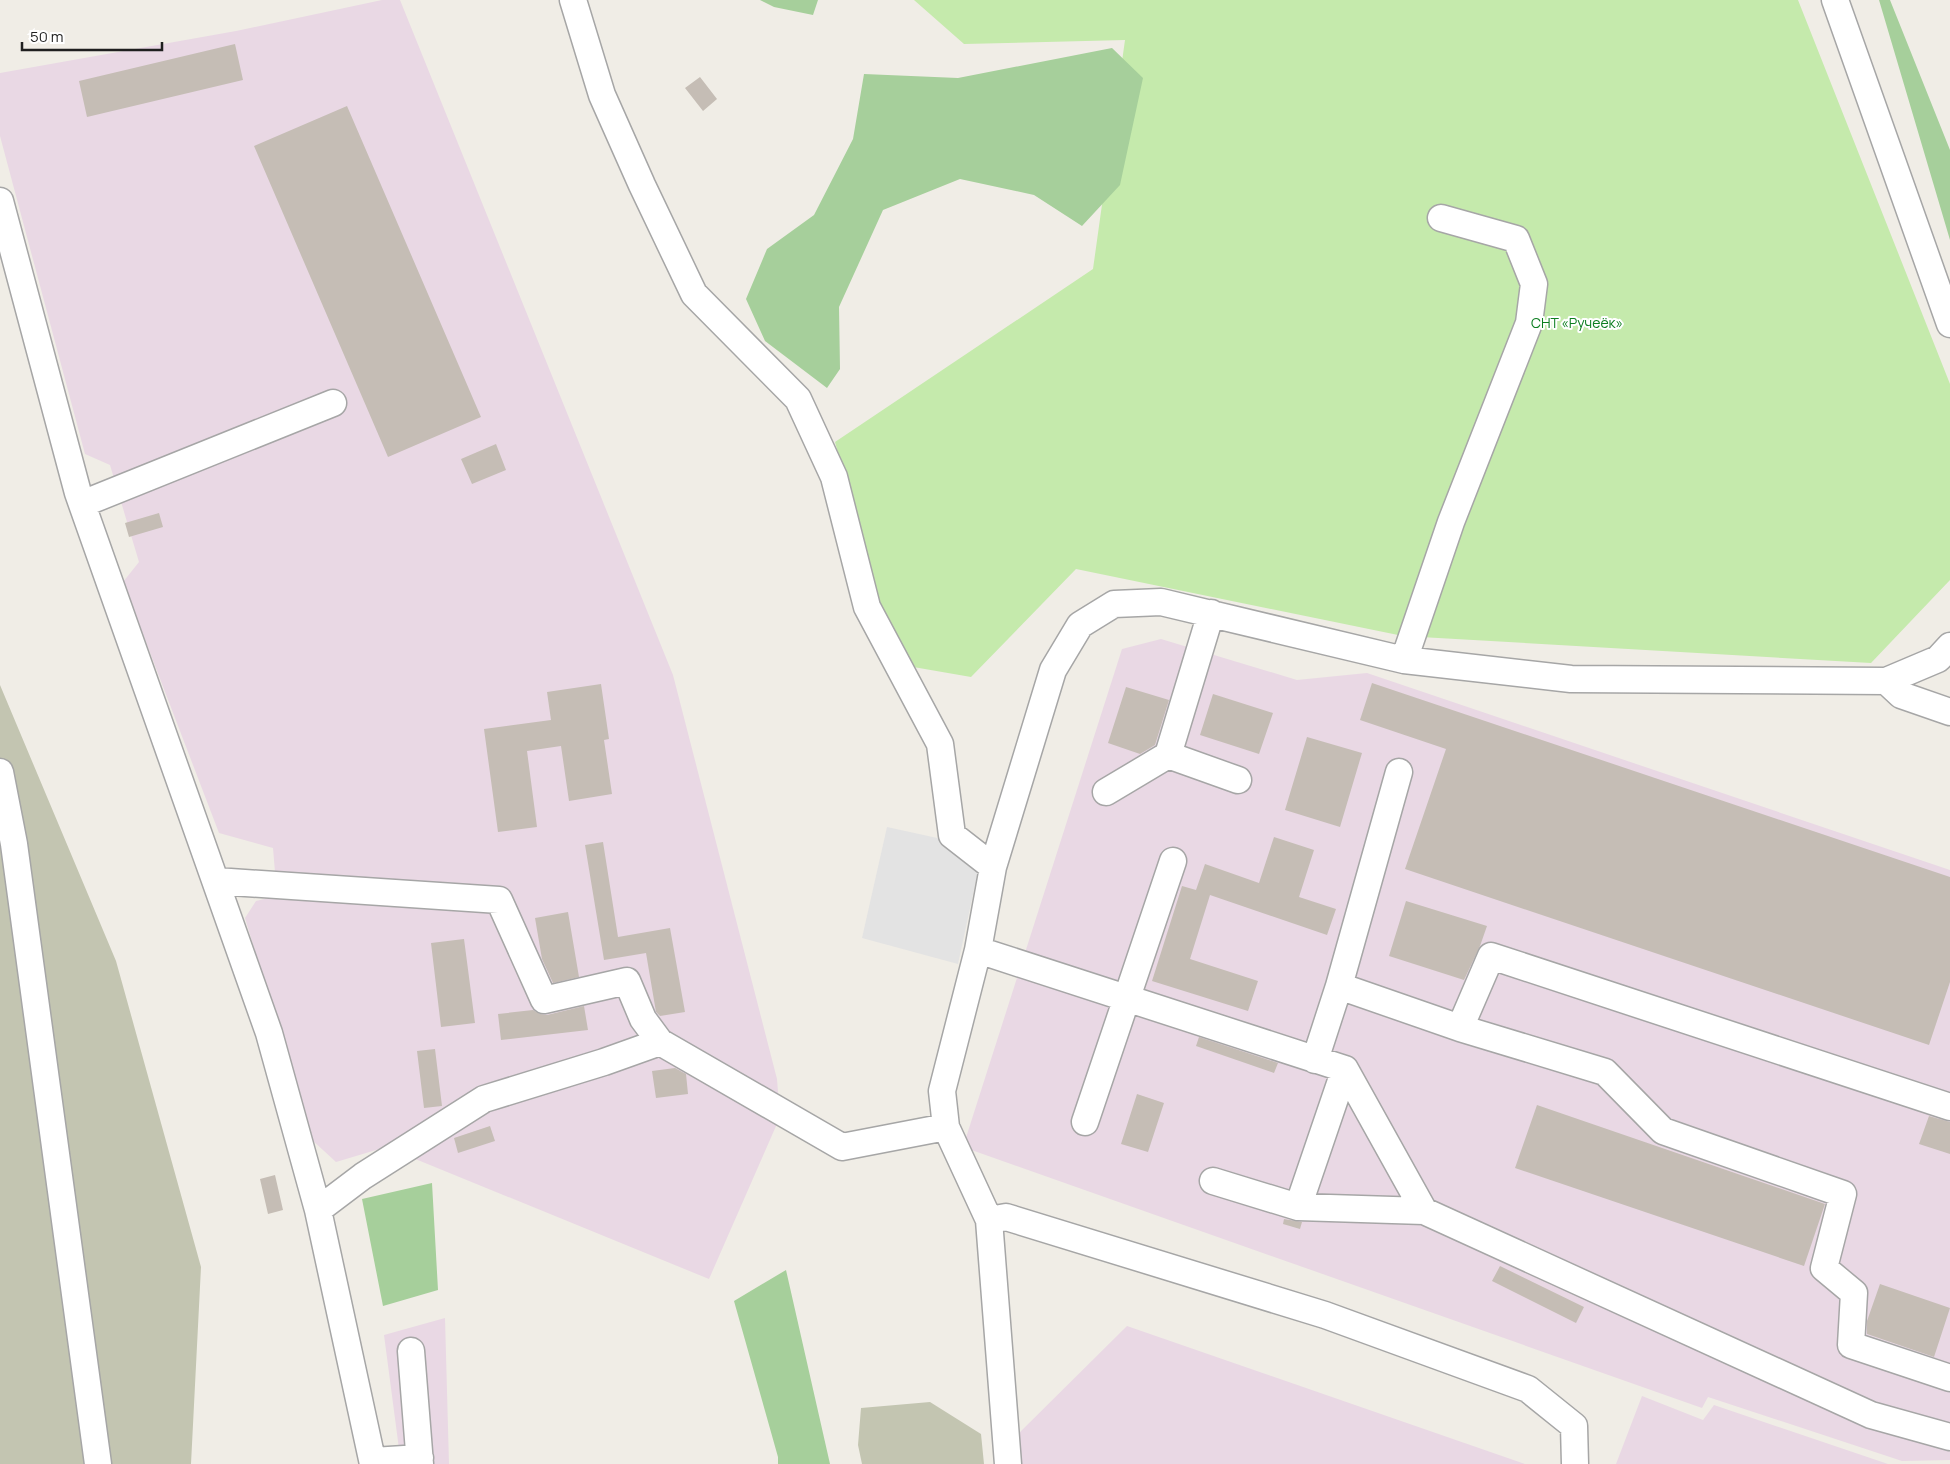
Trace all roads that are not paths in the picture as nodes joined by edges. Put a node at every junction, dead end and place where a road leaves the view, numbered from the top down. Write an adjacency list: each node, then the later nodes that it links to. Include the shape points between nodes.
1 (573, 0): 19 (street, via 602,95 694,294 798,399 834,478 867,607 940,744 952,835)
2 (1835, 0): 5 (street)
3 (0, 201): 7 (street)
4 (1440, 218): 10 (street, via 1516,239 1534,284 1528,324 1451,522)
5 (1950, 324)
6 (333, 403): 7 (street)
7 (82, 504): 20 (street)
8 (1210, 613): 10 (street); 13 (street); 19 (street, via 1161,602 1114,604 1080,625 1053,670)
9 (1950, 646): 11 (street, via 1938,659)
10 (1404, 660): 11 (street, via 1571,679)
11 (1886, 681): 12 (street, via 1901,695)
12 (1950, 712)
13 (1168, 755): 16 (street); 17 (street)
14 (0, 772): 41 (street, via 14,844)
15 (1399, 772): 22 (street)
16 (1238, 780)
17 (1106, 792)
18 (1173, 861): 23 (street)
19 (993, 867): 21 (street)
20 (216, 881): 25 (street, via 499,900 544,1000 627,981 643,1019); 33 (street, via 269,1033)
21 (978, 950): 23 (street); 30 (street, via 942,1092)
22 (1339, 986): 24 (street); 26 (street)
23 (1127, 998): 26 (street); 29 (street)
24 (1460, 1028): 28 (street, via 1491,956); 37 (street, via 1605,1072 1663,1131 1843,1194 1824,1268 1854,1293 1851,1345)
25 (660, 1042): 30 (street, via 842,1147); 33 (street, via 484,1099 363,1176)
26 (1315, 1060): 27 (street)
27 (1344, 1070): 32 (street); 34 (street)
28 (1950, 1107)
29 (1085, 1122)
30 (946, 1128): 35 (street)
31 (1212, 1181): 32 (street)
32 (1298, 1207): 34 (street)
33 (318, 1210): 40 (street)
34 (1424, 1211): 38 (street, via 1871,1415)
35 (989, 1220): 42 (street); 43 (street, via 1006,1217 1325,1315 1528,1389 1574,1426)
36 (411, 1352): 39 (street)
37 (1950, 1378)
38 (1950, 1437)
39 (420, 1461): 40 (street)
40 (373, 1462)
41 (98, 1464)
42 (1008, 1464)
43 (1575, 1464)

